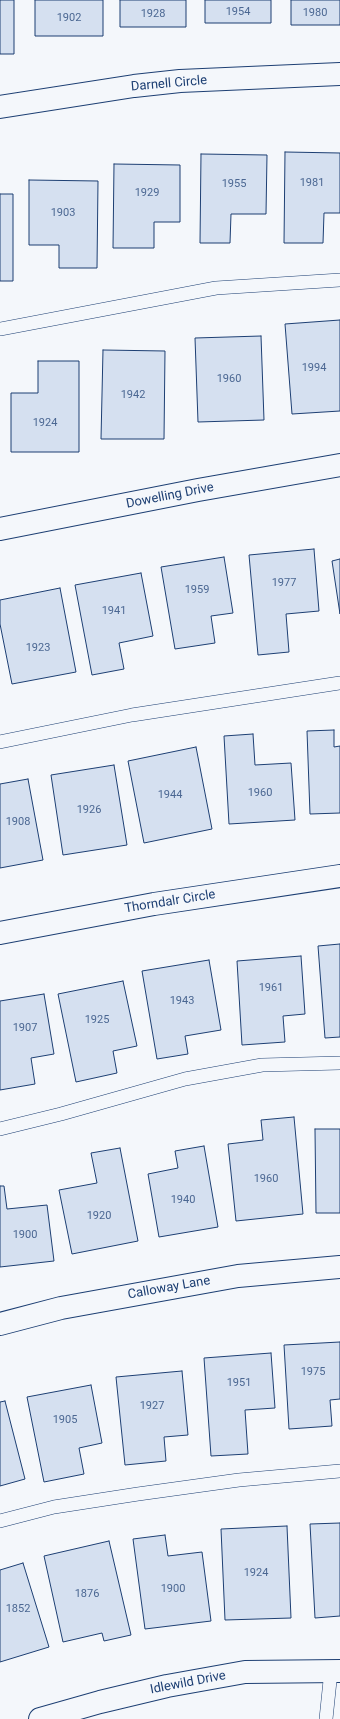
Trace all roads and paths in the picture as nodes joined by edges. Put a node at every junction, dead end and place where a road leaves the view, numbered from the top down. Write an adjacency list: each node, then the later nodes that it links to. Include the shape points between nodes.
1 (340, 74): 2 (street, Darnell Circle, via 180,81)
2 (0, 107)
3 (340, 280): 4 (lane, via 216,288)
4 (0, 329)
5 (340, 465): 6 (street, Dowelling Drive)
6 (0, 529)
7 (340, 683): 8 (lane, via 132,715)
8 (0, 742)
9 (340, 876): 10 (street, Thorndalr Circle, via 154,904)
10 (0, 933)
11 (340, 1064): 12 (lane, via 262,1065 185,1079)
12 (0, 1129)
13 (340, 1267): 14 (street, Calloway Lane, via 238,1276 61,1308)
14 (0, 1324)
15 (340, 1471): 16 (lane, via 239,1480 138,1494 54,1507)
16 (0, 1522)
17 (335, 1671): 18 (street, Idlewild Drive, via 244,1672 167,1686); 20 (lane)
18 (101, 1711): 19 (street, Idlewild Drive)
19 (40, 1719)
20 (326, 1719)

